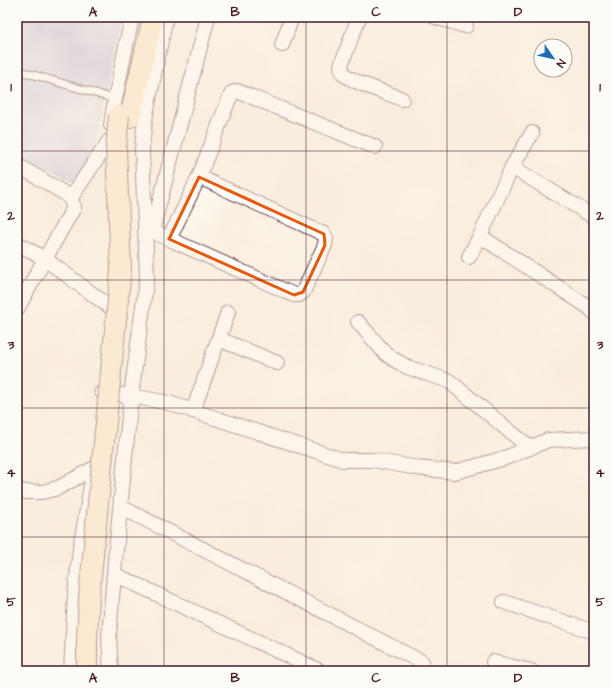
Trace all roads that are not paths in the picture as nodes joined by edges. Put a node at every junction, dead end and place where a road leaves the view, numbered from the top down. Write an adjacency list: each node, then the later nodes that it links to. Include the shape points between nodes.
1 (132, 17): 13 (street)
2 (140, 17): 13 (street)
3 (153, 17): 13 (street)
4 (166, 17): 22 (street, via 145,119 142,149)
5 (208, 17): 22 (street)
6 (292, 17): 10 (street)
7 (359, 17): 12 (street, via 341,68 354,80)
8 (435, 17): 9 (street)
9 (466, 26)
10 (282, 45)
11 (17, 70): 13 (lane)
12 (402, 99)
13 (121, 110): 15 (street); 49 (street, bridge, via 116,147 121,269 89,596); 50 (street, via 127,147 132,270 100,597)
14 (532, 133): 18 (street)
15 (109, 141): 20 (street); 28 (street, via 113,273)
16 (375, 147): 19 (street, via 237,90 229,98)
17 (17, 165): 20 (street)
18 (512, 167): 21 (street); 23 (street)
19 (199, 177): 24 (street); 24 (street, via 324,234 325,245 303,292 299,295 294,294)
20 (70, 199): 27 (street, via 74,207)
21 (594, 217)
22 (149, 230): 24 (street); 36 (street, via 147,276)
23 (480, 236): 26 (street); 31 (street)
24 (169, 239)
25 (17, 242): 27 (street)
26 (469, 257)
27 (45, 259): 28 (street); 29 (street)
28 (110, 306): 35 (street)
29 (17, 308)
30 (228, 312): 33 (street)
31 (594, 313)
32 (358, 322): 39 (street, via 393,359 407,367 449,381)
33 (219, 339): 34 (street); 37 (street)
34 (277, 363)
35 (102, 392): 36 (street); 40 (street)
36 (131, 396): 37 (street, via 169,403); 42 (street)
37 (193, 411): 39 (street, via 344,460 373,460 455,472)
38 (594, 438): 39 (street, via 548,440)
39 (530, 448)
40 (94, 468): 41 (street, via 58,488 42,492); 48 (street, via 79,556)
41 (17, 490)
42 (121, 506): 43 (street); 46 (street)
43 (114, 574): 51 (street, via 109,637); 52 (street)
44 (504, 602): 45 (street)
45 (594, 632)
46 (422, 662)
47 (493, 662): 53 (street)
48 (71, 671)
49 (87, 671)
50 (98, 671)
51 (111, 671)
52 (320, 671)
53 (531, 671)

